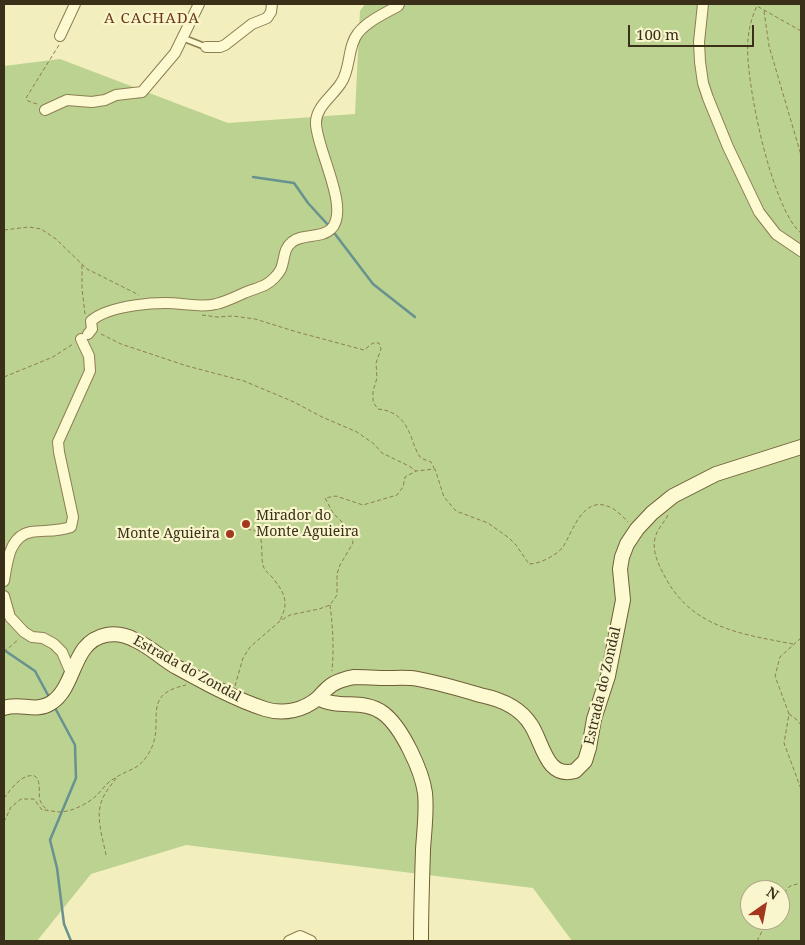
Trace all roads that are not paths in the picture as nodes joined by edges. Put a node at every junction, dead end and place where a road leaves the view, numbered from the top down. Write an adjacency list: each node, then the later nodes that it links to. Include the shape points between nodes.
1 (75, 4): 6 (street)
2 (199, 4): 7 (street)
3 (272, 4): 8 (street, via 267,18 252,24 226,45 220,48)
4 (399, 4): 12 (street, via 357,35 342,82 317,117 316,124 336,200 337,220 332,229 325,234 297,238 290,243 280,269 266,285 216,304 166,304 103,312 88,331 90,371 58,442 73,517 71,527 21,535 8,555)
5 (703, 4): 10 (street, via 699,42 708,98 759,212 776,234)
6 (62, 33)
7 (183, 38): 8 (lane); 9 (street, via 175,53 142,92 92,102 67,100)
8 (206, 46)
9 (48, 109)
10 (801, 251)
11 (801, 447): 15 (street, Estrada do Zondal, via 716,474 673,496 636,529 622,556 622,600 608,676 585,761 575,771 562,772 550,766 531,725 516,709 491,697 416,678 352,678 330,686)
12 (4, 581)
13 (4, 596): 14 (street, via 10,617 24,632 43,638 62,652)
14 (68, 680): 15 (street, Estrada do Zondal, via 81,651 88,644 105,635 116,634 138,640 172,664 266,709 278,712 305,707); 16 (street, Estrada do Zondal, via 46,706)
15 (318, 698): 19 (street, via 326,702 360,704 384,713 400,734 418,770 425,795)
16 (4, 708)
17 (289, 941): 18 (street, via 300,936)
18 (311, 941)
19 (421, 941)

